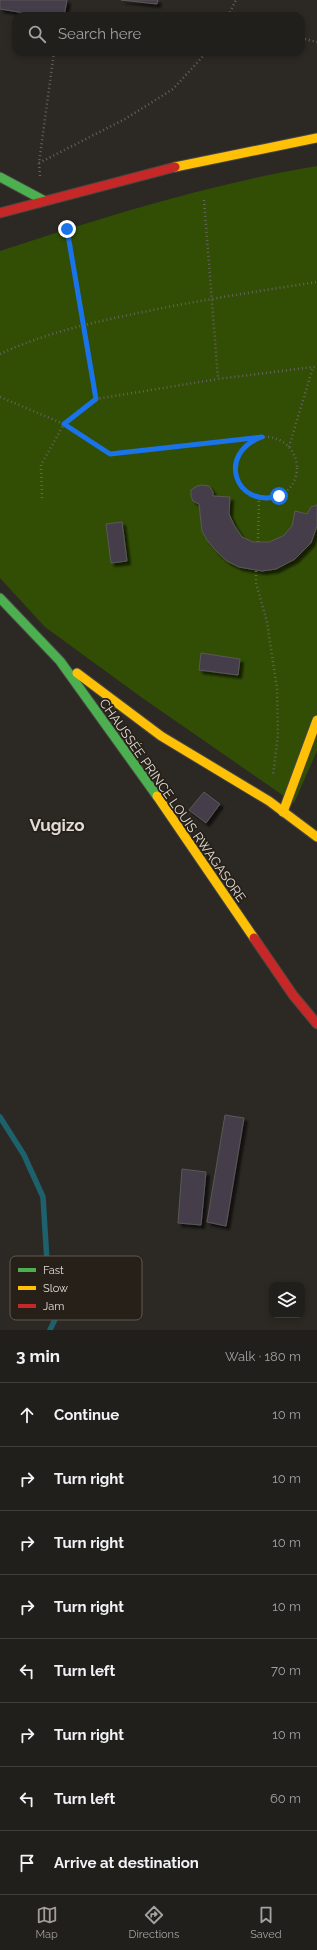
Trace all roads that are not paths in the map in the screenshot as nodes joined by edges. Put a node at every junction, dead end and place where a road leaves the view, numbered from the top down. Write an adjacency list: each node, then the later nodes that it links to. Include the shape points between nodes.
1 (317, 138): 3 (street, via 168,168)
2 (0, 177): 3 (street)
3 (43, 200): 4 (street)
4 (0, 213)
5 (0, 598): 6 (street, CHAUSSÉE PRINCE LOUIS RWAGASORE)
6 (60, 661): 8 (street, via 161,736); 10 (street, CHAUSSÉE PRINCE LOUIS RWAGASORE, via 144,777 293,995)
7 (317, 720): 8 (street)
8 (283, 812): 9 (street)
9 (317, 837)
10 (317, 1024)

